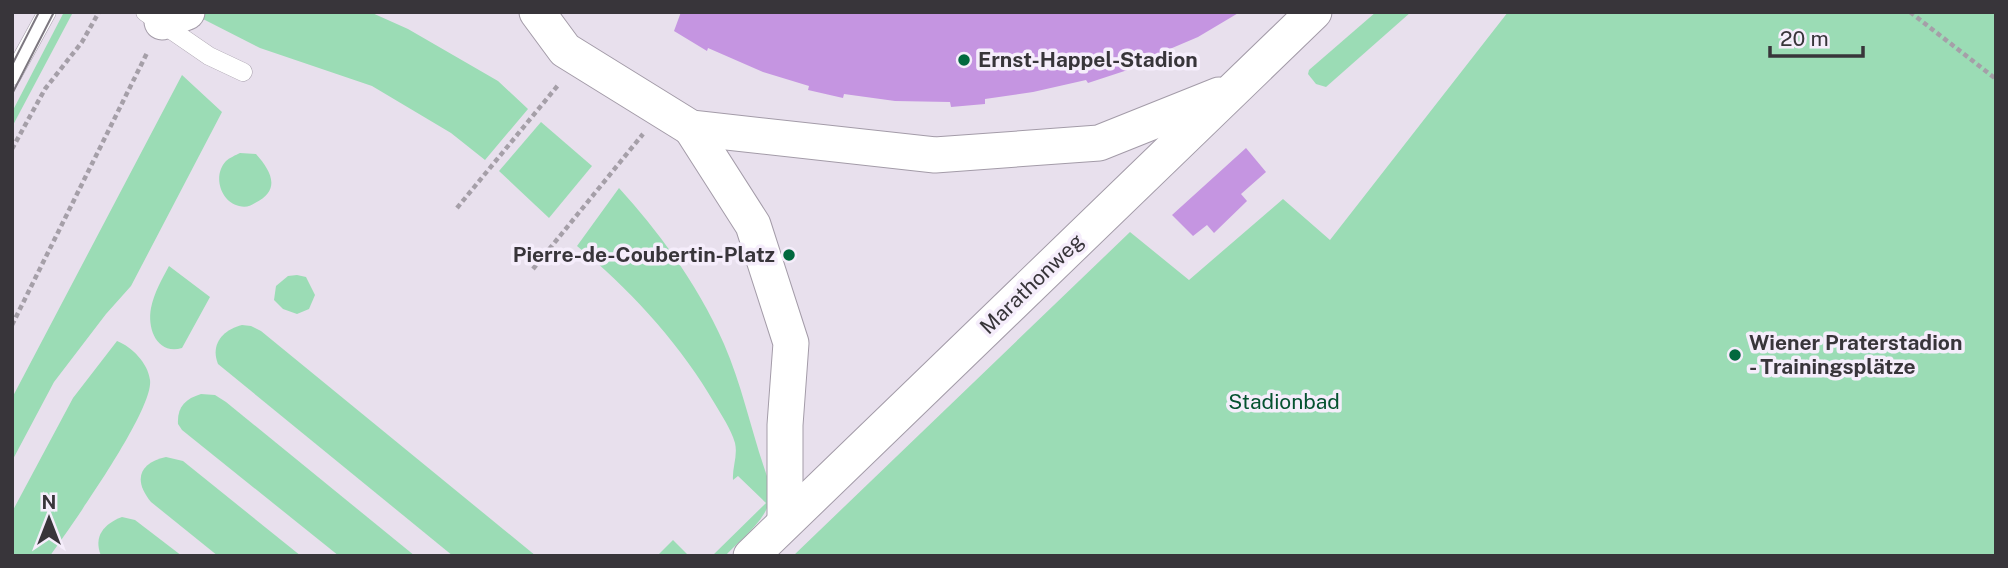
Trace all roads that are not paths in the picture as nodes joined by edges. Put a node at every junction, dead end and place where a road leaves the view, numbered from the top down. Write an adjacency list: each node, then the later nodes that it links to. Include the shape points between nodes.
1 (47, 12): 6 (lane)
2 (537, 12): 8 (street, via 565,50)
3 (1314, 12): 7 (street, Marathonweg)
4 (164, 16): 5 (lane, via 209,56)
5 (243, 72)
6 (12, 76)
7 (1236, 89): 8 (street, via 1099,143 935,155); 9 (street, Marathonweg)
8 (676, 120): 9 (street, via 753,225 791,343)
9 (785, 522): 10 (street, Marathonweg)
10 (751, 556)

